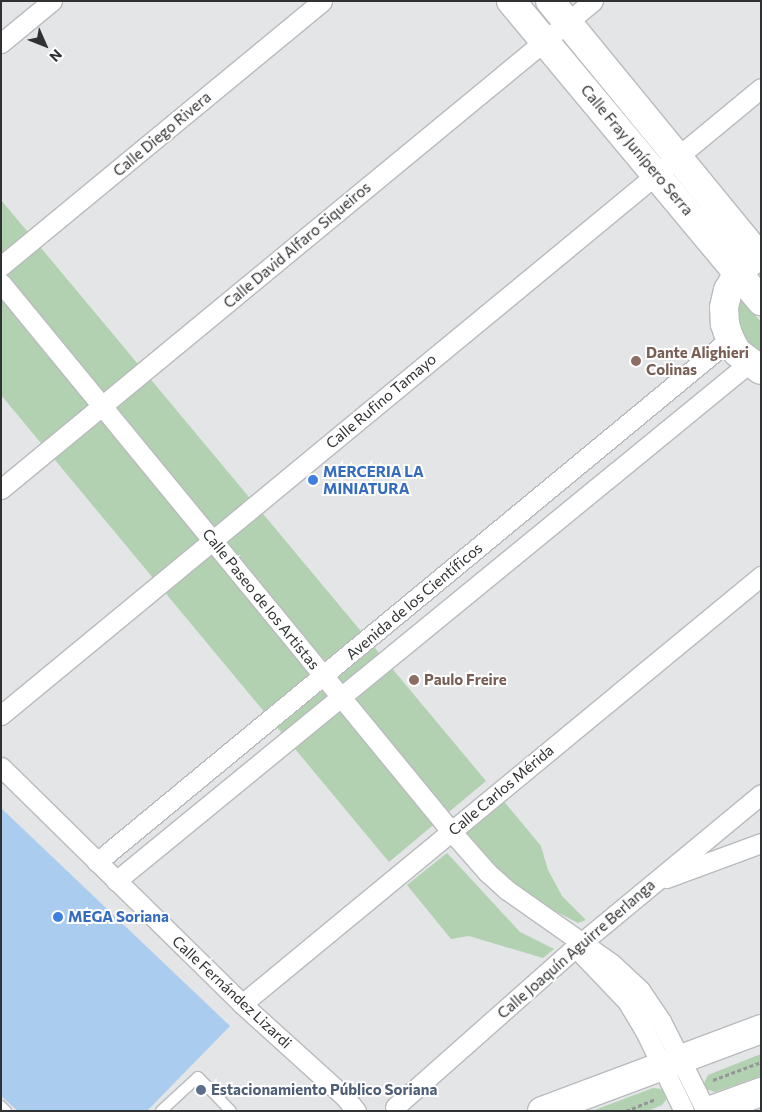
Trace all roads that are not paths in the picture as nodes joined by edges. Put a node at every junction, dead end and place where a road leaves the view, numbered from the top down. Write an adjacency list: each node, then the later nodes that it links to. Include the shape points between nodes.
1 (52, 1): 8 (street)
2 (322, 1): 12 (street, Calle Diego Rivera)
3 (511, 1): 7 (street, Calle Fray Junípero Serra)
4 (550, 1): 6 (street, Calle Fray Junípero Serra)
5 (593, 1): 6 (street, Calle David Alfaro Siqueiros)
6 (568, 22): 7 (street, Calle David Alfaro Siqueiros); 10 (street, Calle Fray Junípero Serra)
7 (545, 41): 10 (street, Calle Fray Junípero Serra); 17 (street, Calle David Alfaro Siqueiros)
8 (1, 43)
9 (761, 88): 10 (street, Calle Rufino Tamayo)
10 (667, 165): 11 (street, Calle Fray Junípero Serra); 19 (street, Calle Rufino Tamayo)
11 (755, 261): 14 (street, Calle Fray Junípero Serra); 15 (street, Avenida de los Científicos, via 728,290 724,307)
12 (1, 266)
13 (1, 283): 17 (street, Calle Paseo de los Artistas)
14 (761, 301)
15 (730, 339): 16 (street, Avenida de los Científicos, via 738,352); 21 (street, Avenida de los Científicos)
16 (755, 366): 22 (street, Avenida de los Científicos)
17 (102, 406): 18 (street, Calle David Alfaro Siqueiros); 19 (street, Calle Paseo de los Artistas)
18 (1, 489)
19 (212, 540): 21 (street, Calle Paseo de los Artistas); 23 (street, Calle Rufino Tamayo)
20 (761, 576): 26 (street, Calle Carlos Mérida)
21 (324, 676): 22 (street, Calle Paseo de los Artistas); 28 (street, Avenida de los Científicos)
22 (341, 697): 26 (street, Calle Paseo de los Artistas); 29 (street, Avenida de los Científicos)
23 (1, 715)
24 (1, 767): 28 (street, Calle Fernández Lizardi)
25 (761, 794): 30 (street, Calle Joaquín Aguirre Berlanga)
26 (451, 831): 31 (street, Calle Paseo de los Artistas, via 487,872); 32 (street, Calle Carlos Mérida)
27 (761, 843): 30 (street)
28 (97, 862): 29 (street, Calle Fernández Lizardi)
29 (116, 881): 32 (street, Calle Fernández Lizardi)
30 (652, 883): 31 (street, Calle Joaquín Aguirre Berlanga)
31 (579, 945): 34 (street, Calle Paseo de los Artistas, via 627,1001 645,1031); 37 (street, Calle Joaquín Aguirre Berlanga)
32 (242, 1004): 41 (street, Calle Fernández Lizardi, via 345,1097)
33 (761, 1029): 34 (street)
34 (672, 1063): 42 (street); 43 (street); 44 (street)
35 (761, 1092): 44 (street)
36 (1, 1106): 38 (lane)
37 (394, 1107)
38 (6, 1111)
39 (161, 1111): 40 (lane, via 198,1077)
40 (231, 1111)
41 (356, 1111)
42 (542, 1111)
43 (684, 1111)
44 (707, 1111)

